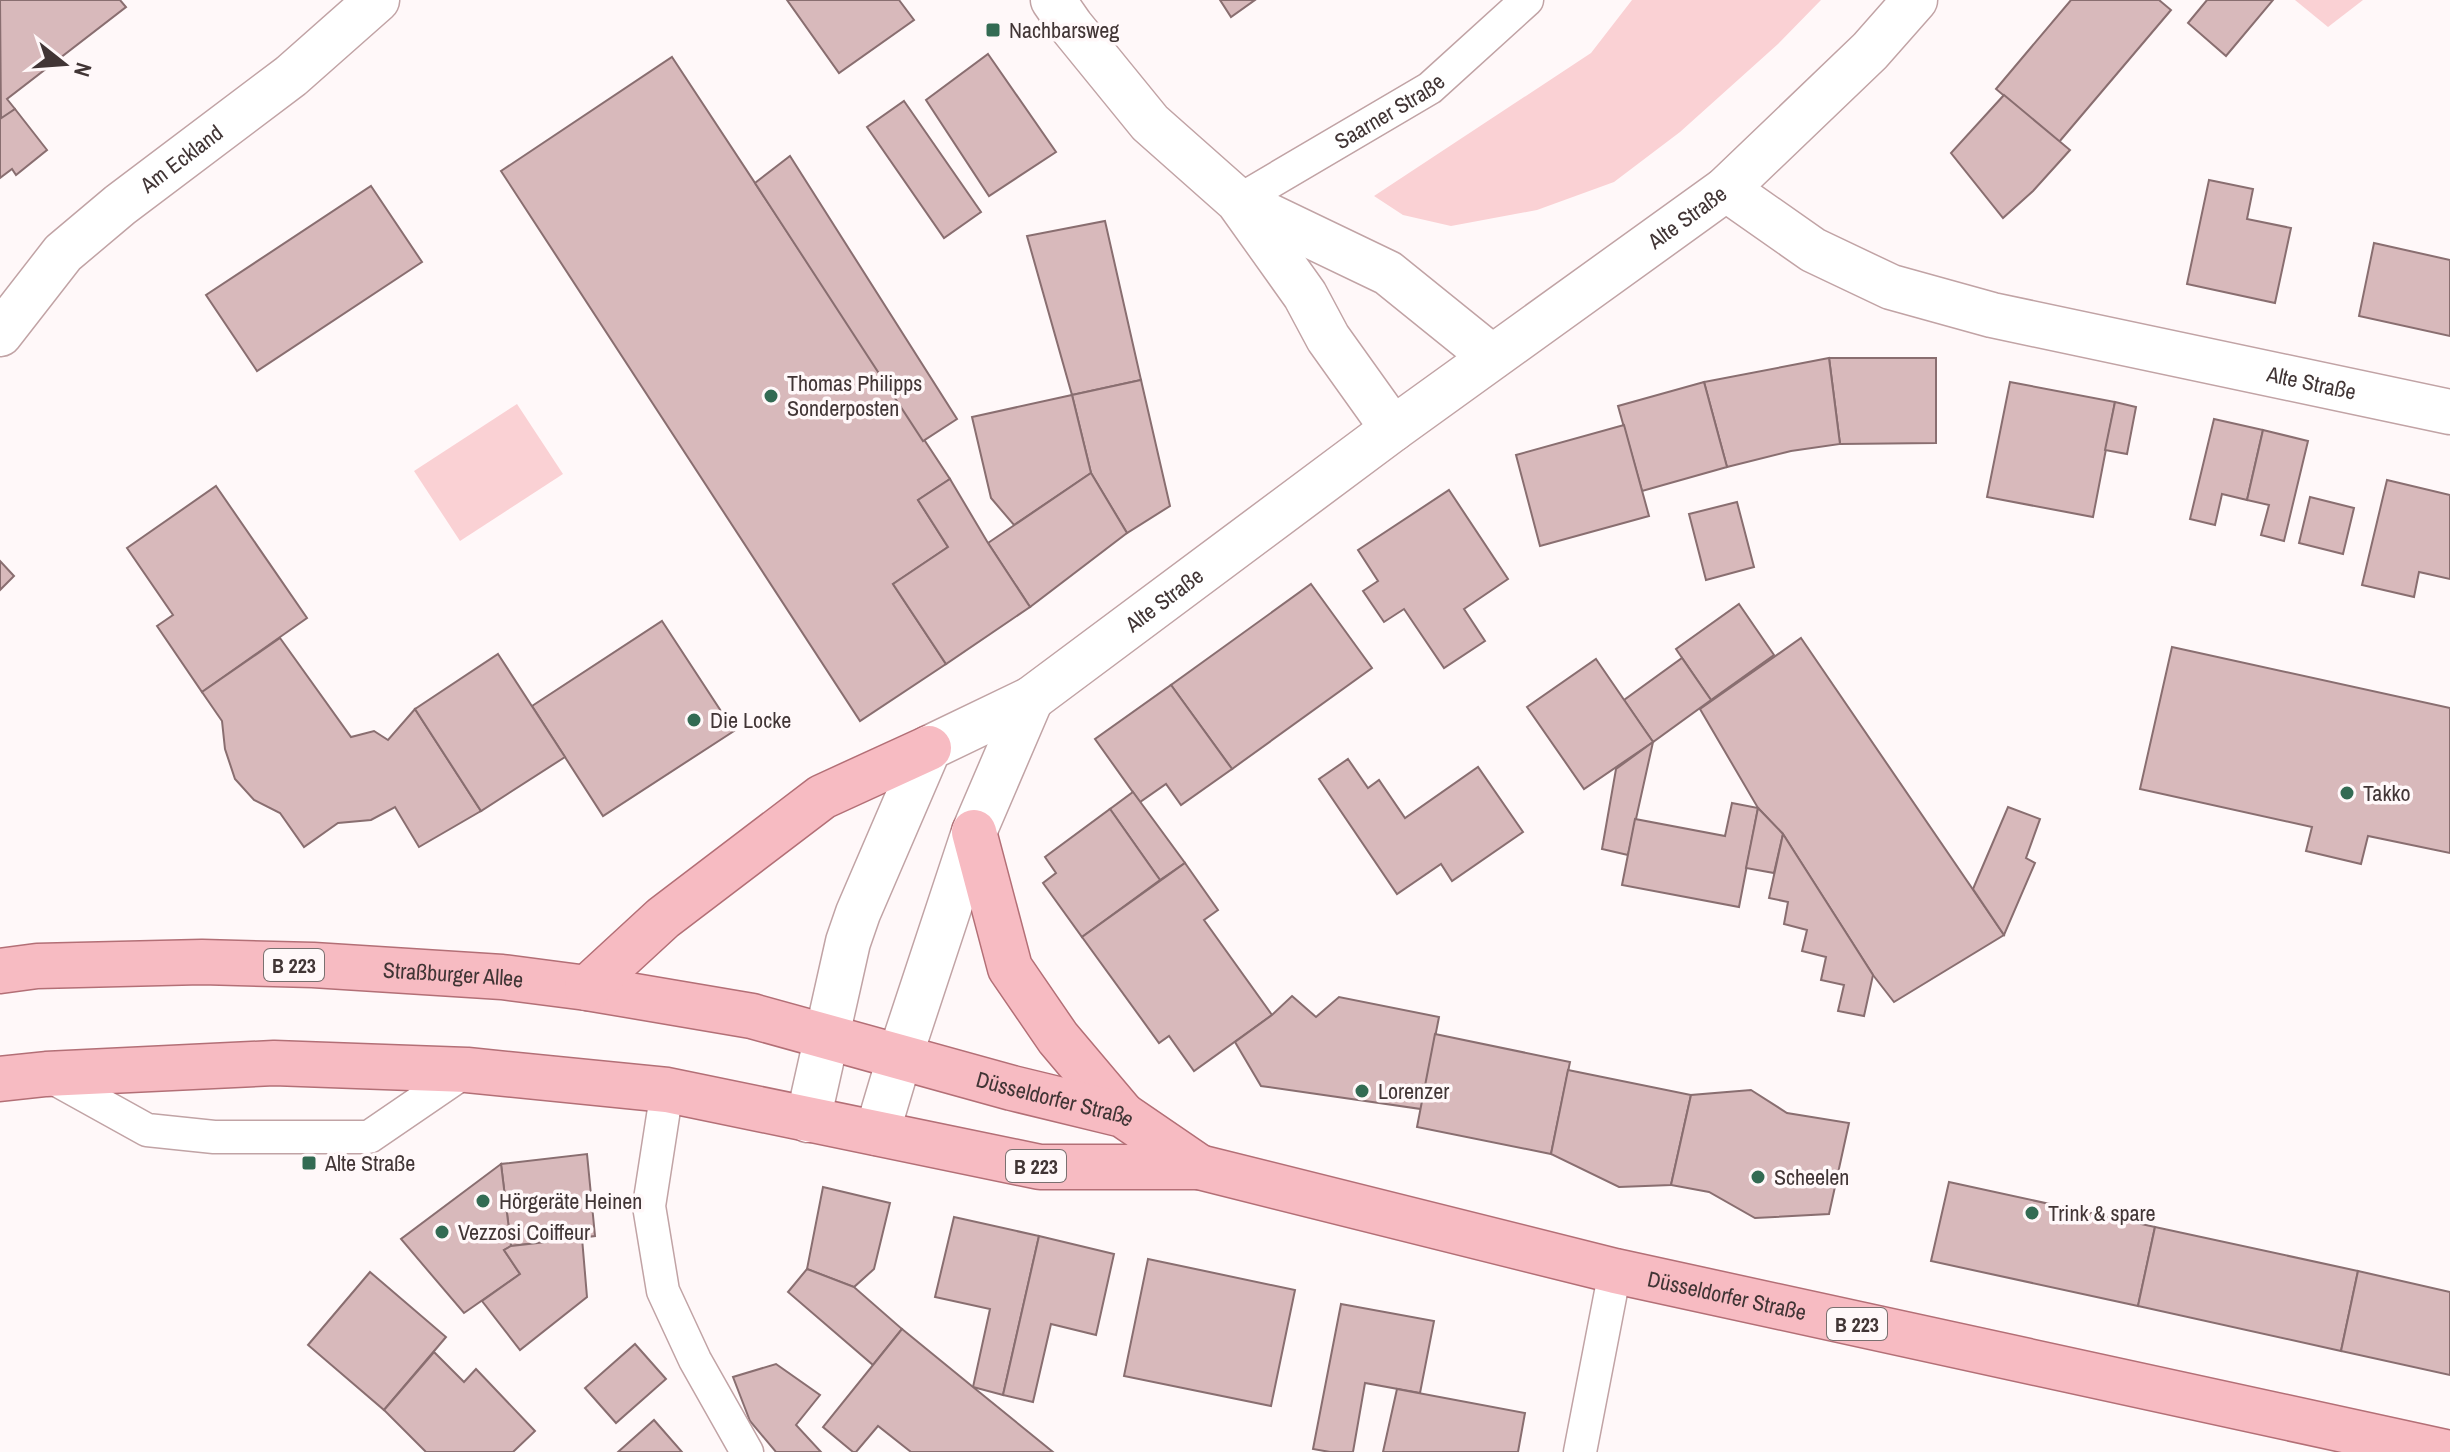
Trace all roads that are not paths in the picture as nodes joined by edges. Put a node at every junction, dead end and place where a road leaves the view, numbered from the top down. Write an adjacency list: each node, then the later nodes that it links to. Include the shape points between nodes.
1 (377, 0): 7 (main road, Am Eckland, via 291,76 63,253)
2 (1053, 0): 6 (main road, via 1150,123)
3 (1527, 0): 6 (lane, Saarner Straße, via 1430,88)
4 (1915, 0): 5 (main road, via 1870,51)
5 (1726, 189): 8 (main road, Alte Straße); 9 (main road, Alte Straße, via 1813,250 1891,287 1992,315)
6 (1238, 201): 8 (main road, via 1388,273); 10 (main road)
7 (0, 334)
8 (1492, 357): 10 (main road, Alte Straße)
9 (2450, 412)
10 (1393, 429): 11 (main road, Alte Straße)
11 (1031, 699): 12 (main road, Alte Straße); 13 (main road)
12 (929, 748): 15 (main road, via 822,797 663,918); 16 (main road, via 858,913)
13 (974, 832): 17 (main road); 22 (main road, via 1010,968 1058,1038)
14 (0, 971): 15 (main road, Straßburger Allee / B 223, via 202,962 313,965)
15 (587, 988): 16 (main road, Straßburger Allee / B 223, via 752,1016)
16 (828, 1036): 17 (main road, Straßburger Allee / B 223); 23 (main road)
17 (900, 1056): 22 (main road, Düsseldorfer Straße / B 223); 24 (main road)
18 (467, 1070): 19 (main road, B 223, via 274,1063); 19 (lane, via 369,1137 214,1137 147,1130); 21 (main road, B 223)
19 (46, 1074): 20 (main road, B 223)
20 (0, 1079)
21 (667, 1090): 23 (main road, B 223); 27 (lane, via 649,1206 663,1291)
22 (1123, 1115): 25 (main road, Düsseldorfer Straße / B 223)
23 (808, 1120): 24 (main road, B 223)
24 (877, 1133): 25 (main road, Düsseldorfer Straße / B 223, via 1040,1167)
25 (1199, 1167): 26 (main road, Düsseldorfer Straße / B 223)
26 (1615, 1271): 28 (lane); 29 (main road, Düsseldorfer Straße / B 223)
27 (747, 1452)
28 (1580, 1452)
29 (2444, 1452)

